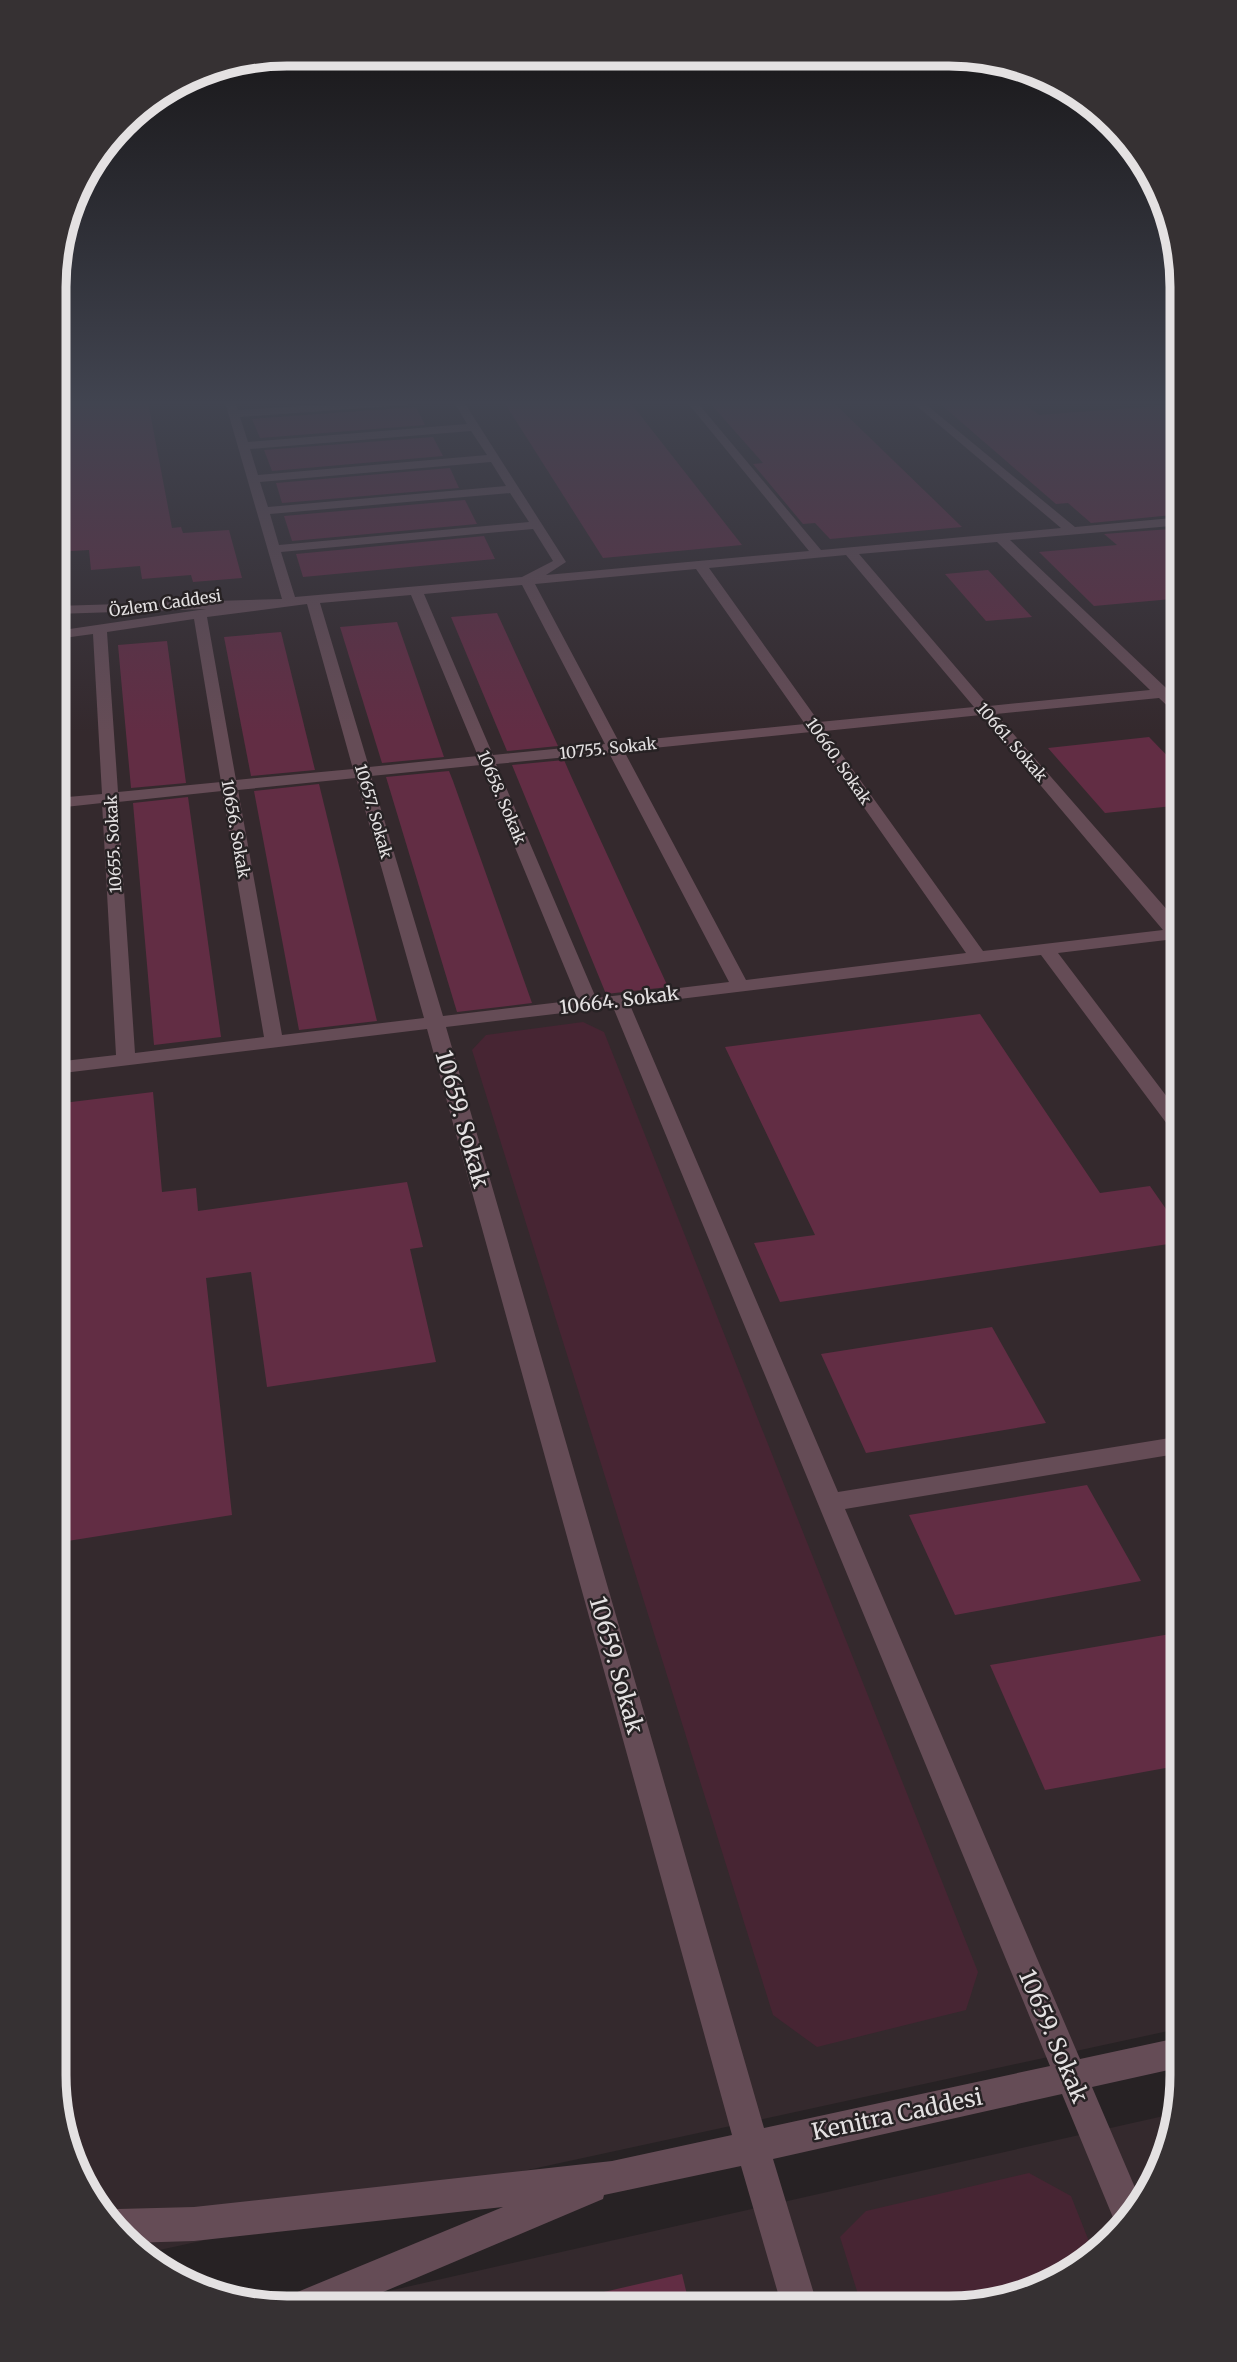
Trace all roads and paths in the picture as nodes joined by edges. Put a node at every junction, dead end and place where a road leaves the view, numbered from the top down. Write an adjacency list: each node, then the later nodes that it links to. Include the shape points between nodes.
1 (263, 512): 9 (street)
2 (528, 512): 6 (street)
3 (783, 512): 11 (street)
4 (1049, 512): 7 (street)
5 (1170, 522): 7 (street, Özlem Caddesi)
6 (536, 525): 9 (street); 13 (street, via 560,562)
7 (1072, 531): 8 (street, Özlem Caddesi)
8 (999, 537): 10 (street, Özlem Caddesi); 21 (street)
9 (274, 549): 16 (street)
10 (849, 551): 11 (street, Özlem Caddesi); 23 (street, 10661. Sokak)
11 (818, 554): 12 (street, Özlem Caddesi)
12 (700, 565): 13 (street, Özlem Caddesi); 24 (street, 10660. Sokak)
13 (526, 580): 14 (street, Özlem Caddesi); 25 (street)
14 (416, 590): 15 (street, Özlem Caddesi); 26 (street, 10658. Sokak)
15 (312, 600): 16 (street, Özlem Caddesi); 27 (street, 10657. Sokak)
16 (284, 603): 17 (street, Özlem Caddesi); 18 (street, Özlem Caddesi)
17 (66, 610)
18 (200, 616): 19 (street, Özlem Caddesi); 28 (street, 10656. Sokak)
19 (100, 629): 20 (street, Özlem Caddesi); 29 (street, 10655. Sokak)
20 (66, 634)
21 (1161, 693): 22 (street); 23 (street, 10755. Sokak)
22 (1170, 701)
23 (985, 710): 24 (street, 10755. Sokak); 31 (street, 10661. Sokak)
24 (815, 727): 25 (street, 10755. Sokak); 34 (street, 10660. Sokak)
25 (614, 747): 26 (street, 10755. Sokak); 35 (street)
26 (487, 760): 27 (street, 10755. Sokak); 37 (street, 10658. Sokak)
27 (362, 772): 28 (street, 10755. Sokak); 38 (street, 10657. Sokak)
28 (229, 786): 29 (street, 10755. Sokak); 39 (street, 10656. Sokak)
29 (110, 798): 30 (street, 10755. Sokak); 40 (street, 10655. Sokak)
30 (66, 802)
31 (1170, 923)
32 (1170, 934): 33 (street, 10664. Sokak)
33 (1045, 949): 34 (street, 10664. Sokak); 42 (street)
34 (978, 957): 35 (street, 10664. Sokak)
35 (740, 986): 36 (street, 10664. Sokak)
36 (619, 1000): 37 (street, 10664. Sokak); 44 (street, 10659. Sokak)
37 (589, 1004): 38 (street, 10664. Sokak)
38 (435, 1022): 39 (street, 10664. Sokak); 47 (street, 10659. Sokak)
39 (274, 1042): 40 (street, 10664. Sokak)
40 (126, 1059): 41 (street, 10664. Sokak)
41 (66, 1067)
42 (1170, 1116)
43 (1170, 1446): 44 (street)
44 (830, 1502): 46 (street, 10659. Sokak)
45 (1170, 2055): 46 (street, Kenitra Caddesi)
46 (1071, 2076): 47 (street, Kenitra Caddesi); 49 (street, 10659. Sokak)
47 (752, 2146): 48 (street, Kenitra Caddesi); 52 (street, 10659. Sokak)
48 (612, 2178): 50 (street, via 194,2224); 51 (street)
49 (1126, 2208)
50 (126, 2226)
51 (332, 2296)
52 (797, 2296)

